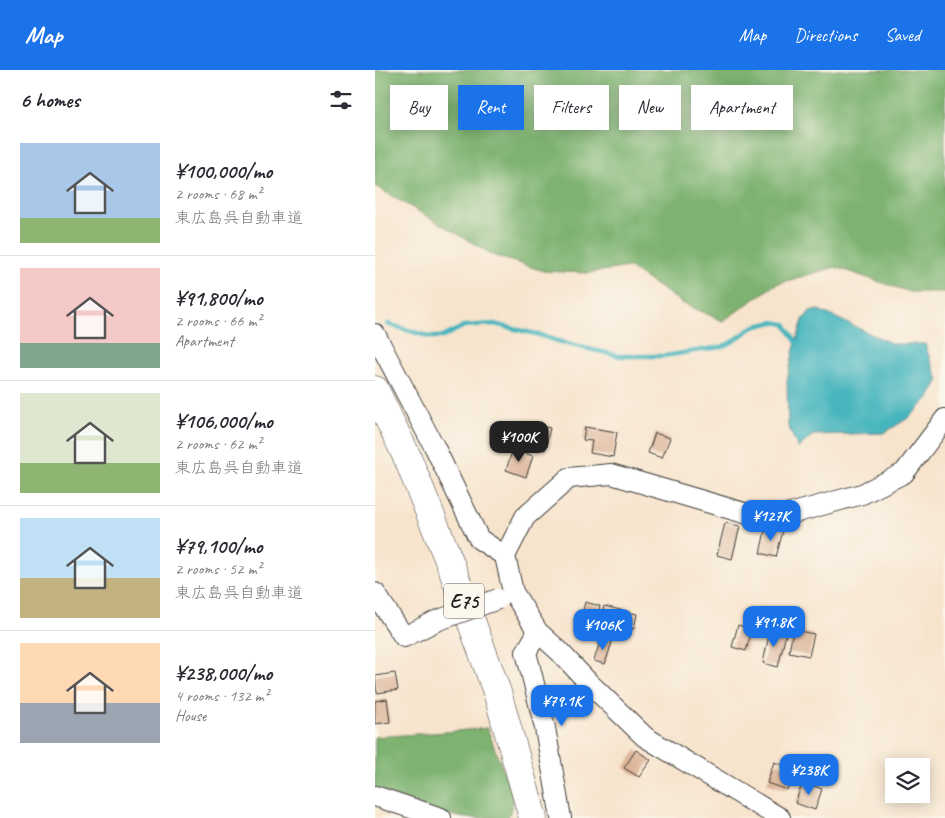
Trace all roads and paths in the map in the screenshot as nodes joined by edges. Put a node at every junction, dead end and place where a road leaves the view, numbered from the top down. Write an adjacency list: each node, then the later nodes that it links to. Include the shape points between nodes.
1 (375, 334): 4 (street, via 479,539)
2 (375, 390): 10 (highway, E75, via 408,459 453,572 497,692)
3 (945, 419): 4 (street, via 904,474 862,494 768,520 611,474 569,478 525,517)
4 (505, 556): 6 (street)
5 (375, 593): 6 (street, bridge, via 404,637)
6 (505, 595): 7 (street)
7 (538, 632): 11 (street, via 526,652 545,728); 12 (street, via 645,737)
8 (375, 796): 9 (street)
9 (441, 818)
10 (533, 818)
11 (561, 818)
12 (779, 818)

